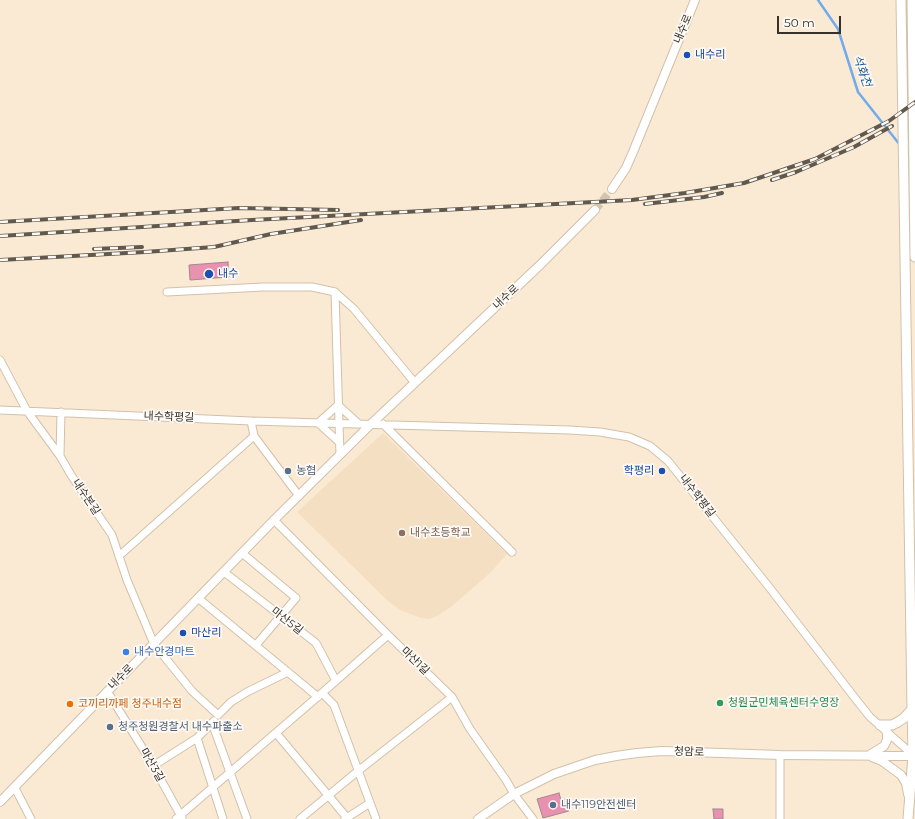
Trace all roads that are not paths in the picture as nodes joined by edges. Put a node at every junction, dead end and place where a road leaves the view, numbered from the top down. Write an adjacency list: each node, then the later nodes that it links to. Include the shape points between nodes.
1 (695, 0): 4 (street, 내수로, via 628,162)
2 (902, 0): 41 (main road)
3 (912, 0): 6 (main road)
4 (612, 189)
5 (595, 210): 10 (street, 내수로)
6 (915, 258)
7 (167, 292): 8 (street, via 312,287)
8 (335, 292): 10 (street, via 354,309); 11 (street)
9 (0, 360): 13 (street, 내수본길)
10 (415, 383): 19 (street, 내수로)
11 (338, 405): 16 (street); 17 (street); 18 (street)
12 (0, 410): 13 (street, 내수학평길)
13 (27, 411): 14 (street, 내수학평길); 24 (street, 내수본길)
14 (60, 412): 15 (street, 내수학평길); 24 (street)
15 (251, 421): 16 (street, 내수학평길); 21 (street)
16 (318, 423): 17 (street, 내수학평길); 22 (street)
17 (339, 424): 18 (street, 내수학평길); 22 (street)
18 (359, 424): 19 (street, 내수학평길)
19 (371, 424): 20 (street, 내수학평길); 23 (street, 내수로)
20 (383, 424): 27 (street); 44 (street, 내수학평길, via 581,430 629,437 650,446 678,472 858,702)
21 (254, 436): 25 (street); 29 (street)
22 (339, 442): 23 (street)
23 (340, 455): 25 (street, 내수로)
24 (60, 456): 29 (street, 내수본길, via 112,535)
25 (299, 496): 26 (street, 내수로)
26 (274, 520): 28 (street, 내수로); 33 (street, 마산1길)
27 (512, 552)
28 (242, 553): 30 (street, 내수로); 32 (street, via 296,598)
29 (119, 556): 34 (street, 내수본길)
30 (224, 572): 31 (street, 내수로); 32 (street, 마산5길)
31 (198, 598): 34 (street, 내수로); 35 (street)
32 (281, 616): 35 (street); 37 (street, 마산5길, via 316,643)
33 (388, 635): 37 (street); 40 (street, 마산1길)
34 (154, 644): 38 (street, 내수로); 42 (street, via 192,691)
35 (256, 645): 36 (street)
36 (288, 672): 39 (street); 42 (street, via 231,702)
37 (336, 681): 39 (street)
38 (107, 691): 51 (street, 마산3길); 54 (street, 내수로)
39 (320, 695): 46 (street); 52 (street, via 334,705)
40 (452, 697): 52 (street); 56 (street, 마산1길, via 470,729)
41 (912, 709): 44 (main road, via 898,722); 50 (main road)
42 (218, 715): 43 (street)
43 (212, 722): 47 (street); 53 (street)
44 (880, 725): 45 (street, 내수학평길)
45 (887, 732): 49 (street, via 884,746); 50 (street, 내수학평길)
46 (276, 733): 53 (street); 57 (street)
47 (197, 738): 51 (street); 55 (street)
48 (780, 755): 49 (street, 청암로); 56 (street, 청암로, via 662,752 616,756 574,766); 70 (street)
49 (868, 755): 50 (street, 청암로); 58 (street, via 882,761 901,775 906,783)
50 (914, 756): 58 (main road)
51 (153, 766): 61 (street, 마산3길)
52 (358, 771): 57 (street); 60 (street)
53 (231, 772): 55 (street); 64 (street)
54 (15, 788): 59 (street, 내수로); 62 (street)
55 (212, 788): 61 (street); 63 (street)
56 (514, 794): 68 (street, 청암로); 69 (street, 마산1길)
57 (329, 796): 65 (street); 66 (street)
58 (909, 799): 71 (main road)
59 (0, 802)
60 (370, 803): 66 (street); 67 (street)
61 (180, 818)
62 (31, 819)
63 (223, 819)
64 (247, 819)
65 (300, 819)
66 (347, 819)
67 (376, 819)
68 (478, 819)
69 (533, 819)
70 (780, 819)
71 (908, 819)

